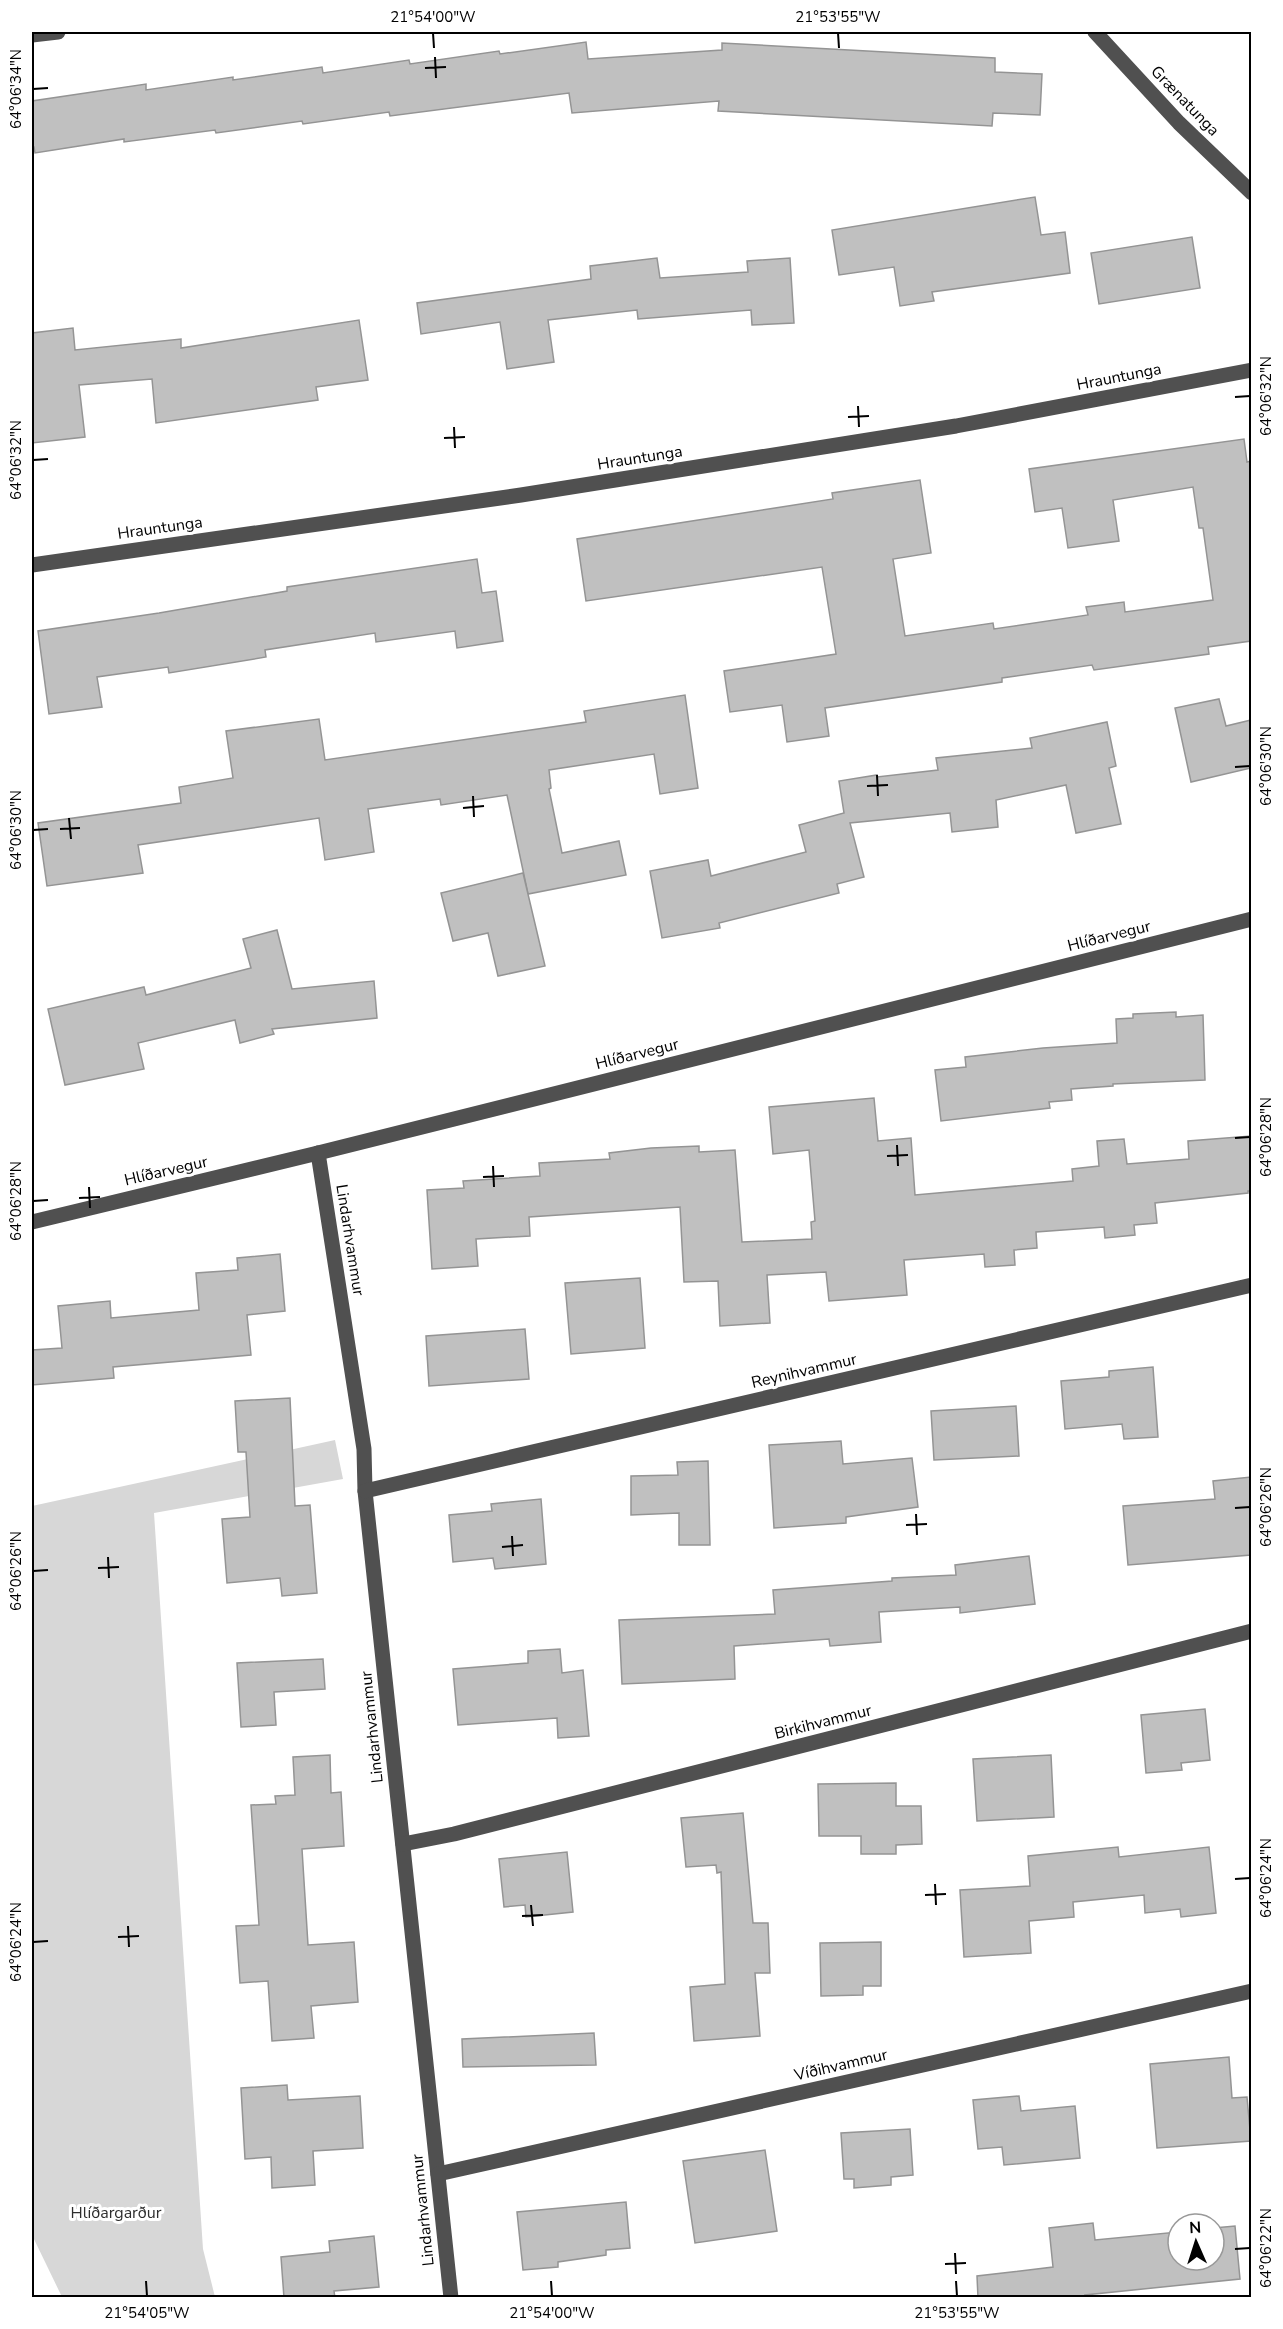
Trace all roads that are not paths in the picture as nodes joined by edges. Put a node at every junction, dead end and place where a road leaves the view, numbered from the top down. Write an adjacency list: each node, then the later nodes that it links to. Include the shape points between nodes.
1 (58, 32): 3 (street)
2 (1095, 32): 4 (street, Grænatunga)
3 (32, 35)
4 (1251, 193)
5 (1251, 370): 6 (street, Hrauntunga, via 956,426 545,492)
6 (32, 565)
7 (1251, 919): 8 (street, Hlíðarvegur)
8 (318, 1154): 9 (street, Hlíðarvegur); 11 (street, Lindarhvammur, via 364,1449)
9 (32, 1222)
10 (1251, 1285): 11 (street, Reynihvammur)
11 (365, 1491): 13 (street, Lindarhvammur)
12 (1251, 1631): 13 (street, Birkihvammur)
13 (403, 1844): 15 (street, Lindarhvammur)
14 (1251, 1991): 15 (street, Víðihvammur)
15 (438, 2174): 16 (street, Lindarhvammur)
16 (451, 2298)

